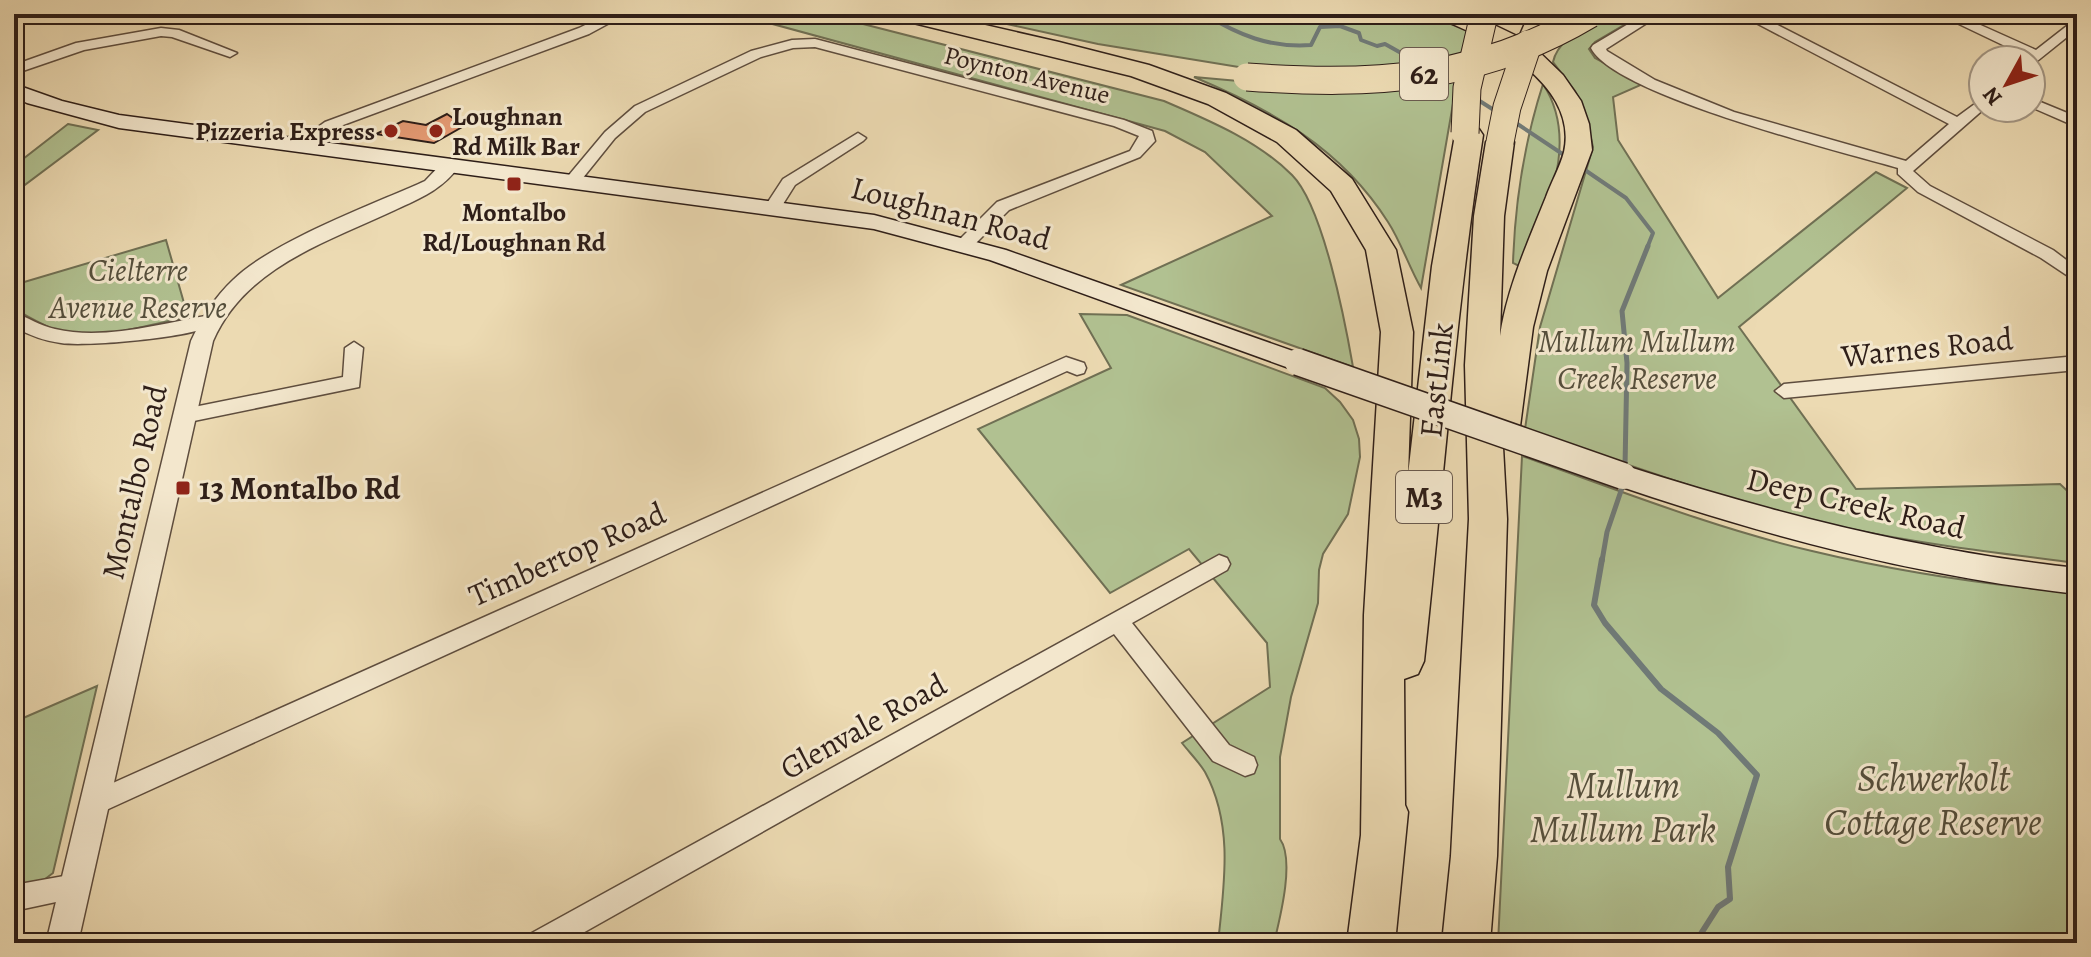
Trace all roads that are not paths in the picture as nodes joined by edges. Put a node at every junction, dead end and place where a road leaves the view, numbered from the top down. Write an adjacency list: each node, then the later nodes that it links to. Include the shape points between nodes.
1 (619, 14): 24 (street, via 330,125)
2 (906, 14): 46 (highway, via 1164,78 1223,99 1312,156 1337,179 1375,232 1396,298 1397,332 1384,615)
3 (930, 14): 6 (highway, 62, bridge, via 1160,64 1323,81 1456,69 1534,46)
4 (1449, 14): 40 (highway, via 1527,54 1558,84 1579,132 1578,150 1532,271 1517,327)
5 (1541, 14): 25 (highway, EastLink / M3, bridge, via 1507,107)
6 (1590, 14)
7 (1654, 14): 27 (street, via 1598,48 1601,54 1690,101)
8 (1746, 14): 20 (street)
9 (1945, 14): 12 (street)
10 (1495, 19): 25 (highway, EastLink / M3, bridge)
11 (2077, 22): 13 (street)
12 (2005, 44)
13 (2047, 48)
14 (230, 53): 15 (street, via 161,32 90,44)
15 (14, 70)
16 (14, 81): 22 (main road, Loughnan Road, via 74,104)
17 (14, 90): 22 (main road, Loughnan Road, via 112,121)
18 (2047, 109): 21 (street)
19 (1967, 115): 20 (street)
20 (1958, 123): 27 (street)
21 (2077, 123)
22 (185, 128): 24 (main road, Loughnan Road)
23 (858, 138): 29 (street, via 789,182)
24 (301, 145): 26 (main road, Loughnan Road)
25 (1474, 146): 40 (highway, EastLink / M3, via 1489,216 1482,365); 46 (highway, EastLink / M3, via 1447,266)
26 (451, 165): 28 (main road, Loughnan Road); 33 (street, Montalbo Road, via 432,185 280,256 241,284)
27 (1907, 166): 31 (street, via 1907,178 2047,254)
28 (572, 181): 29 (main road, Loughnan Road); 30 (street, Poynton Avenue, via 640,109 756,54 792,44 815,43 1135,127 1148,136 1135,154 1003,206)
29 (772, 208): 30 (main road, Loughnan Road, via 874,222)
30 (965, 244): 39 (main road, Loughnan Road, bridge)
31 (2077, 276)
32 (14, 319): 33 (street, via 66,339)
33 (211, 321): 38 (street, Montalbo Road)
34 (354, 348): 38 (street, via 352,382)
35 (1069, 362): 45 (street, Timbertop Road)
36 (2077, 363): 37 (street, Warnes Road)
37 (1784, 391)
38 (184, 416): 45 (street, Montalbo Road)
39 (1623, 476): 42 (main road, Deep Creek Road, via 1745,516 1865,547)
40 (1488, 519): 52 (highway, EastLink / M3)
41 (1219, 564): 43 (street, Glenvale Road)
42 (2077, 581)
43 (1117, 621): 44 (street, via 1221,753); 50 (street, Glenvale Road)
44 (1245, 765)
45 (95, 803): 47 (street, Montalbo Road)
46 (1383, 834): 51 (highway, EastLink / M3)
47 (75, 887): 48 (street); 49 (street, Montalbo Road)
48 (14, 898)
49 (62, 943)
50 (539, 943)
51 (1371, 943)
52 (1466, 943)

